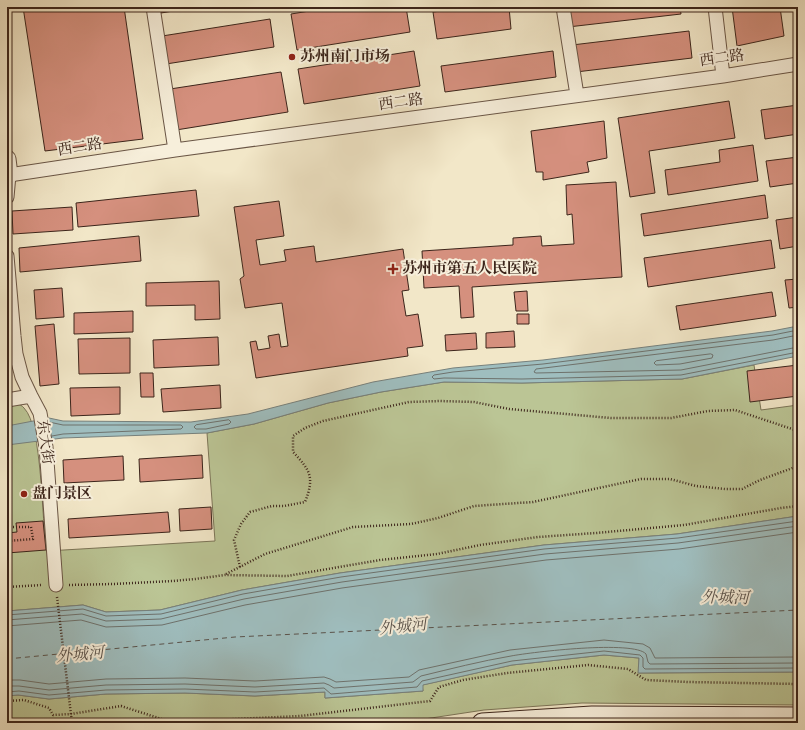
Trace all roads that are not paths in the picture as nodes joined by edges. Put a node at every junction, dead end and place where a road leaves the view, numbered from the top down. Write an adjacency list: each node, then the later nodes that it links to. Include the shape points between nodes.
1 (153, 7): 7 (street)
2 (563, 7): 6 (street)
3 (714, 7): 5 (street)
4 (798, 64): 5 (street, 西二路)
5 (723, 76): 6 (street, 西二路)
6 (577, 95): 7 (street, 西二路)
7 (175, 150): 8 (street, 西二路)
8 (8, 167): 9 (street)
9 (7, 197)
10 (7, 256): 11 (street, 东大街, via 15,344 20,368)
11 (31, 396): 12 (street); 13 (street, 东大街, via 40,413 46,447)
12 (7, 400)
13 (56, 588)
14 (798, 717): 15 (main road, via 592,716)
15 (482, 723)

